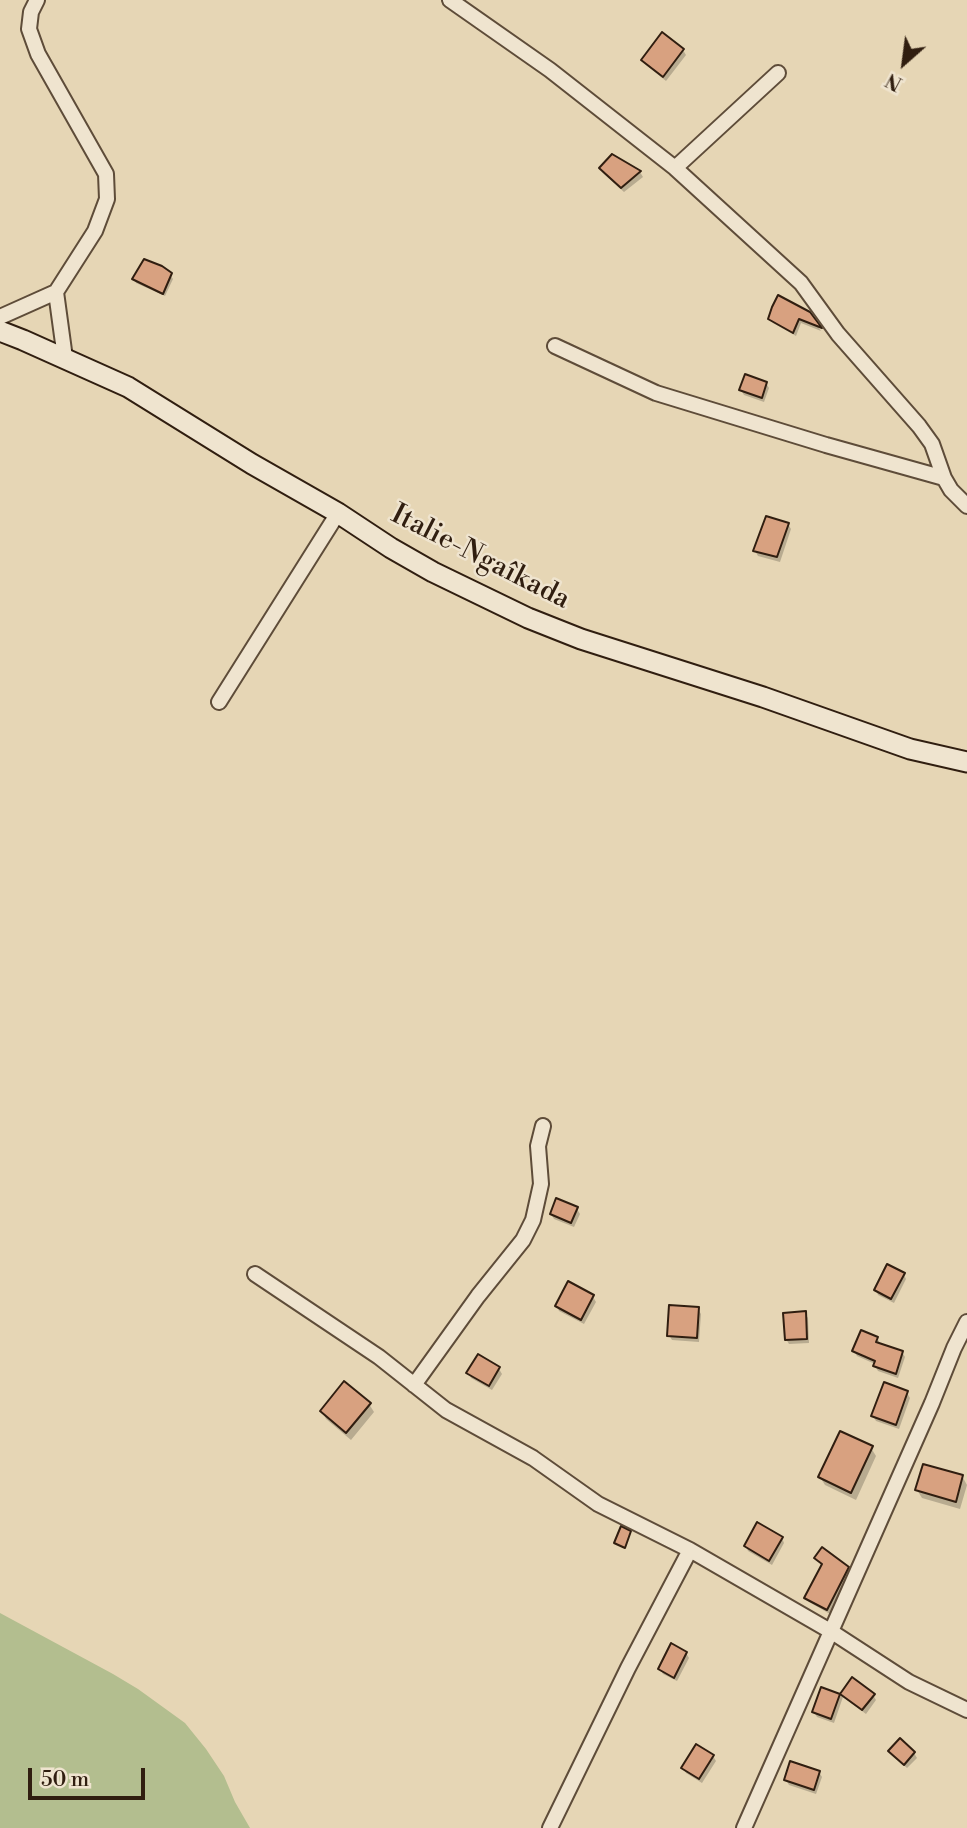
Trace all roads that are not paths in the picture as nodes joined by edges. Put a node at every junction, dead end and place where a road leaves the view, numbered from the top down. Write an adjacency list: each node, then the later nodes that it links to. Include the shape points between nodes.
1 (37, 0): 5 (street, via 29,29 38,54 106,174 107,199 95,231)
2 (450, 0): 4 (street, via 551,69)
3 (778, 73): 4 (street)
4 (675, 168): 10 (street, via 801,283 838,334 919,426 932,444)
5 (56, 292): 6 (street); 9 (street)
6 (0, 317)
7 (0, 331): 9 (street, Italie-Ngaîkada)
8 (555, 346): 10 (street, via 656,393)
9 (65, 358): 12 (street, Italie-Ngaîkada, via 128,387)
10 (944, 478): 11 (street)
11 (967, 506)
12 (338, 513): 13 (street); 14 (street, Italie-Ngaîkada, via 433,572 581,639 910,750)
13 (219, 702)
14 (967, 762)
15 (543, 1126): 18 (street, via 538,1146 541,1184 533,1220 523,1240)
16 (255, 1274): 18 (street)
17 (967, 1322): 20 (street)
18 (414, 1385): 19 (street, via 446,1410 533,1458 598,1504)
19 (690, 1550): 20 (street); 22 (street)
20 (832, 1632): 21 (street, via 909,1682); 23 (street)
21 (967, 1710)
22 (550, 1828)
23 (744, 1828)

